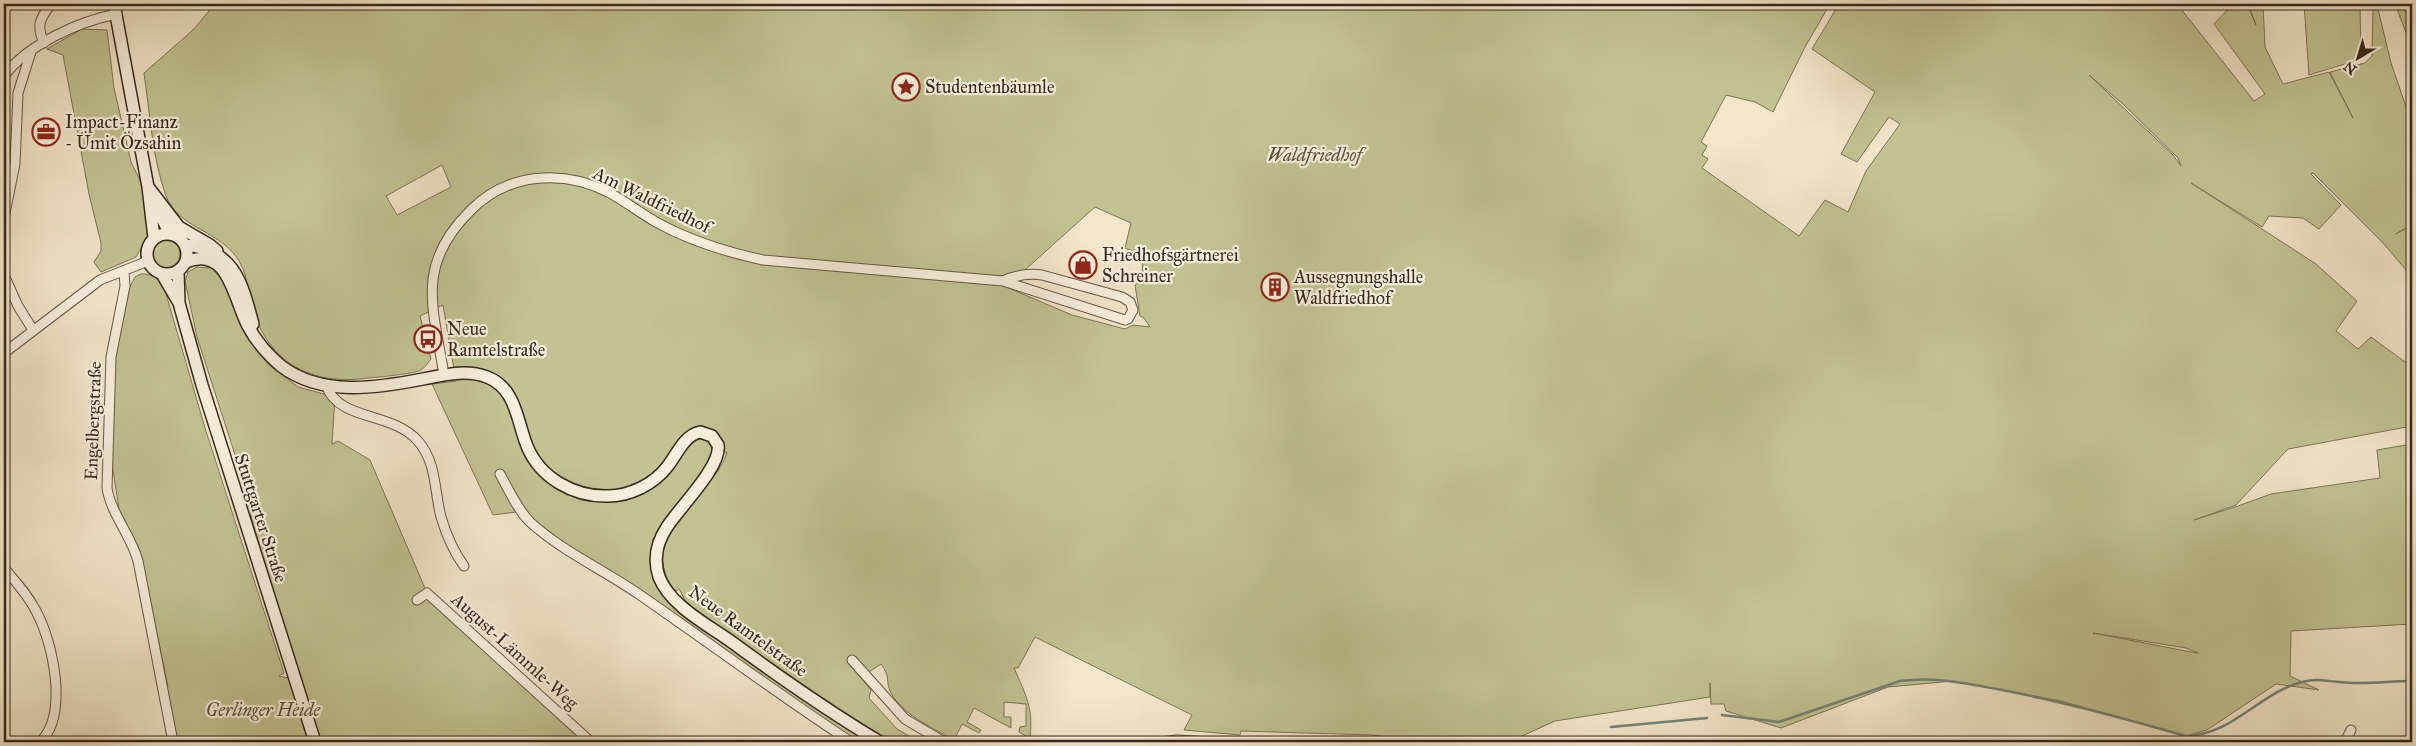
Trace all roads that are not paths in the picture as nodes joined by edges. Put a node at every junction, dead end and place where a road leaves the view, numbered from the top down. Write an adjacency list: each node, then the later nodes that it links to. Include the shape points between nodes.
1 (51, 4): 3 (street, via 39,24)
2 (115, 9): 3 (street); 6 (main road)
3 (44, 43): 4 (street)
4 (31, 52): 5 (street, via 18,60); 7 (street, via 18,93 14,164)
5 (4, 76)
6 (148, 187): 8 (main road); 9 (main road); 11 (main road, via 179,227 210,245)
7 (4, 218)
8 (170, 234): 9 (main road); 10 (main road)
9 (154, 238): 12 (main road, via 148,246)
10 (185, 245): 11 (main road, Neue Ramtelstraße); 13 (main road)
11 (220, 256): 21 (main road, Neue Ramtelstraße, via 236,272 243,287)
12 (148, 261): 14 (street); 16 (main road)
13 (186, 262): 15 (main road); 21 (main road, Neue Ramtelstraße, via 206,261 223,270)
14 (124, 271): 20 (street, via 100,280); 32 (street, Engelbergstraße, via 125,286 111,357 107,488 111,504 138,561)
15 (178, 272): 16 (main road); 19 (main road, Stuttgarter Straße)
16 (162, 274): 19 (main road, Stuttgarter Straße)
17 (4, 275): 20 (street)
18 (1003, 281): 18 (street, Am Waldfriedhof, via 1115,318 1128,319 1133,310 1130,302 1122,297 1042,275 1014,276); 23 (street, Am Waldfriedhof, via 736,255 657,223 607,192 570,179 530,178 505,186 475,206 443,245 434,269 431,300)
19 (179, 303): 33 (main road, Stuttgarter Straße, via 222,452)
20 (33, 330): 22 (street)
21 (256, 338): 24 (main road, Neue Ramtelstraße, via 288,370)
22 (4, 353)
23 (444, 375): 24 (main road, Neue Ramtelstraße, via 380,386); 36 (main road, Neue Ramtelstraße, via 478,374 502,386 512,401 526,445 539,466 558,482 583,494 609,496 635,491 658,477 694,434 703,432 712,436 718,445 717,459 670,522 658,544 657,566 663,584 676,601 714,630)
24 (326, 385): 26 (street, via 331,397 340,405 394,423 406,430 425,450 436,478 441,517)
25 (500, 474): 35 (street, via 530,522 570,552 639,594)
26 (464, 566)
27 (4, 568): 31 (street, via 37,612 48,639 55,678 55,711 52,727)
28 (417, 600): 34 (street, August-Lämmle-Weg, via 427,593)
29 (852, 660): 37 (street, via 905,719)
30 (2351, 730): 40 (street)
31 (40, 742)
32 (173, 742)
33 (315, 742)
34 (591, 742)
35 (849, 742)
36 (880, 742)
37 (944, 742)
38 (1160, 742): 39 (street)
39 (1209, 742)
40 (2345, 742)

